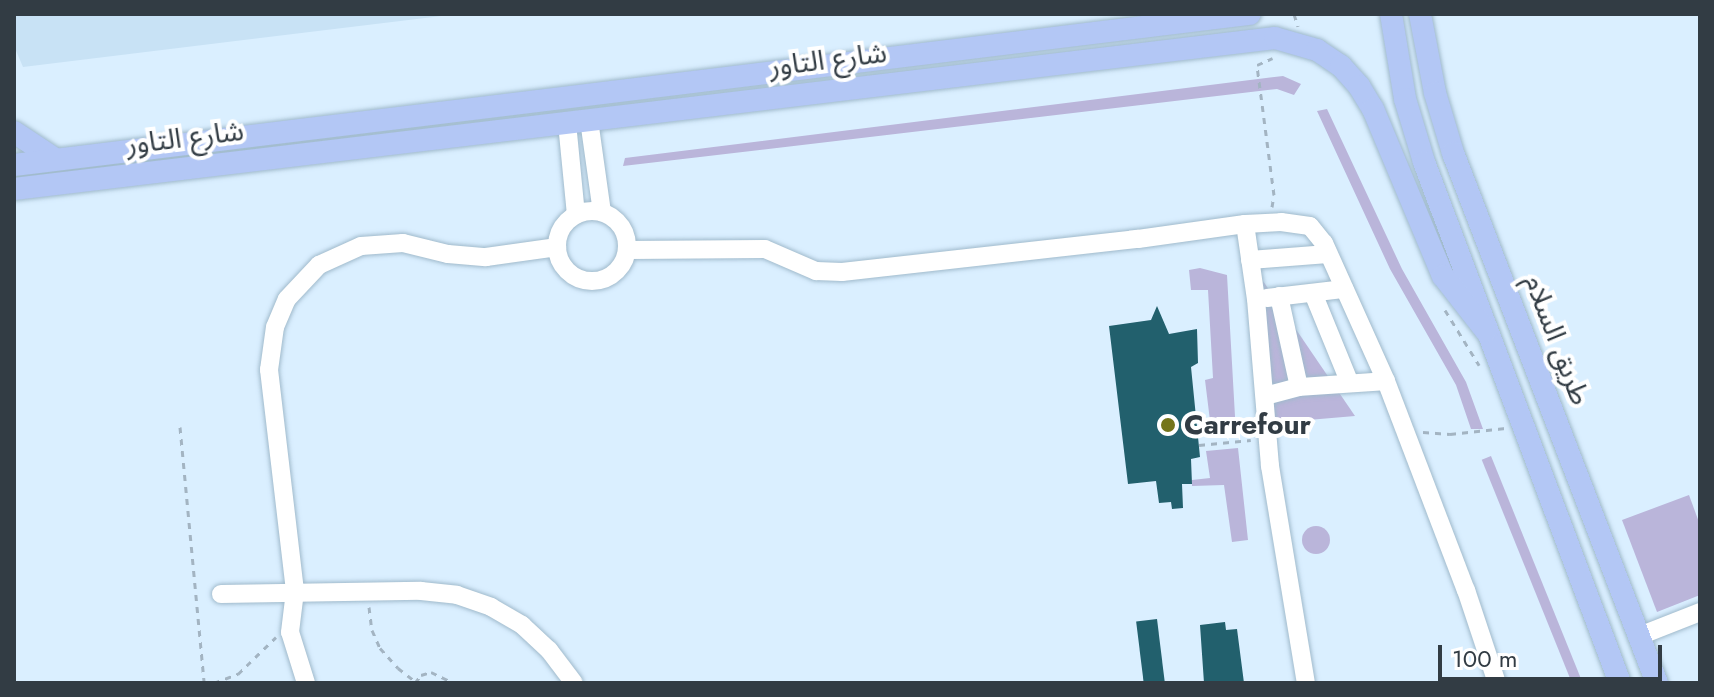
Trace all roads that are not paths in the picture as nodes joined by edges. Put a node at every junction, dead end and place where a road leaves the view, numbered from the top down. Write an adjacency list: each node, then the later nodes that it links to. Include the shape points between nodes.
1 (1250, 14): 4 (main road, شارع التاور)
2 (1391, 14): 24 (main road, via 1414,131)
3 (1420, 14): 32 (main road, طريق السلام, via 1453,153)
4 (1216, 18): 5 (main road); 7 (main road, شارع التاور)
5 (1219, 43): 6 (main road, شارع التاور); 24 (main road, شارع التاور, via 1275,38 1304,45 1341,66 1367,97 1443,276)
6 (578, 121): 9 (main road, شارع التاور); 13 (street); 14 (street)
7 (354, 123): 9 (main road); 10 (main road, شارع التاور)
8 (14, 132): 10 (main road)
9 (355, 148): 12 (main road, شارع التاور)
10 (55, 159): 11 (main road, شارع التاور)
11 (14, 165)
12 (14, 189)
13 (602, 212): 14 (street); 17 (street, via 624,230)
14 (576, 215): 16 (street, via 562,228)
15 (1245, 224): 17 (street, via 842,272 816,271 765,249); 18 (street, via 1310,226); 19 (street)
16 (557, 247): 17 (street, via 565,269 585,281 617,271); 29 (street, via 477,257 390,242 332,257 307,275 280,312 270,356)
17 (628, 250)
18 (1328, 254): 19 (street); 20 (street)
19 (1250, 260): 23 (street)
20 (1344, 289): 21 (street); 26 (street)
21 (1313, 293): 22 (street); 25 (street)
22 (1279, 296): 23 (street); 27 (street)
23 (1256, 299): 28 (street)
24 (1486, 331): 37 (main road)
25 (1349, 381): 26 (street); 27 (street)
26 (1386, 381): 36 (street)
27 (1299, 387): 28 (street)
28 (1265, 396): 35 (street)
29 (295, 591): 30 (street); 33 (street, via 290,632); 34 (street, via 439,592 491,607 536,637)
30 (221, 594)
31 (1700, 612): 32 (street)
32 (1639, 636): 38 (main road, طريق السلام)
33 (306, 683)
34 (574, 683)
35 (1306, 683)
36 (1497, 683)
37 (1620, 683)
38 (1657, 683)

